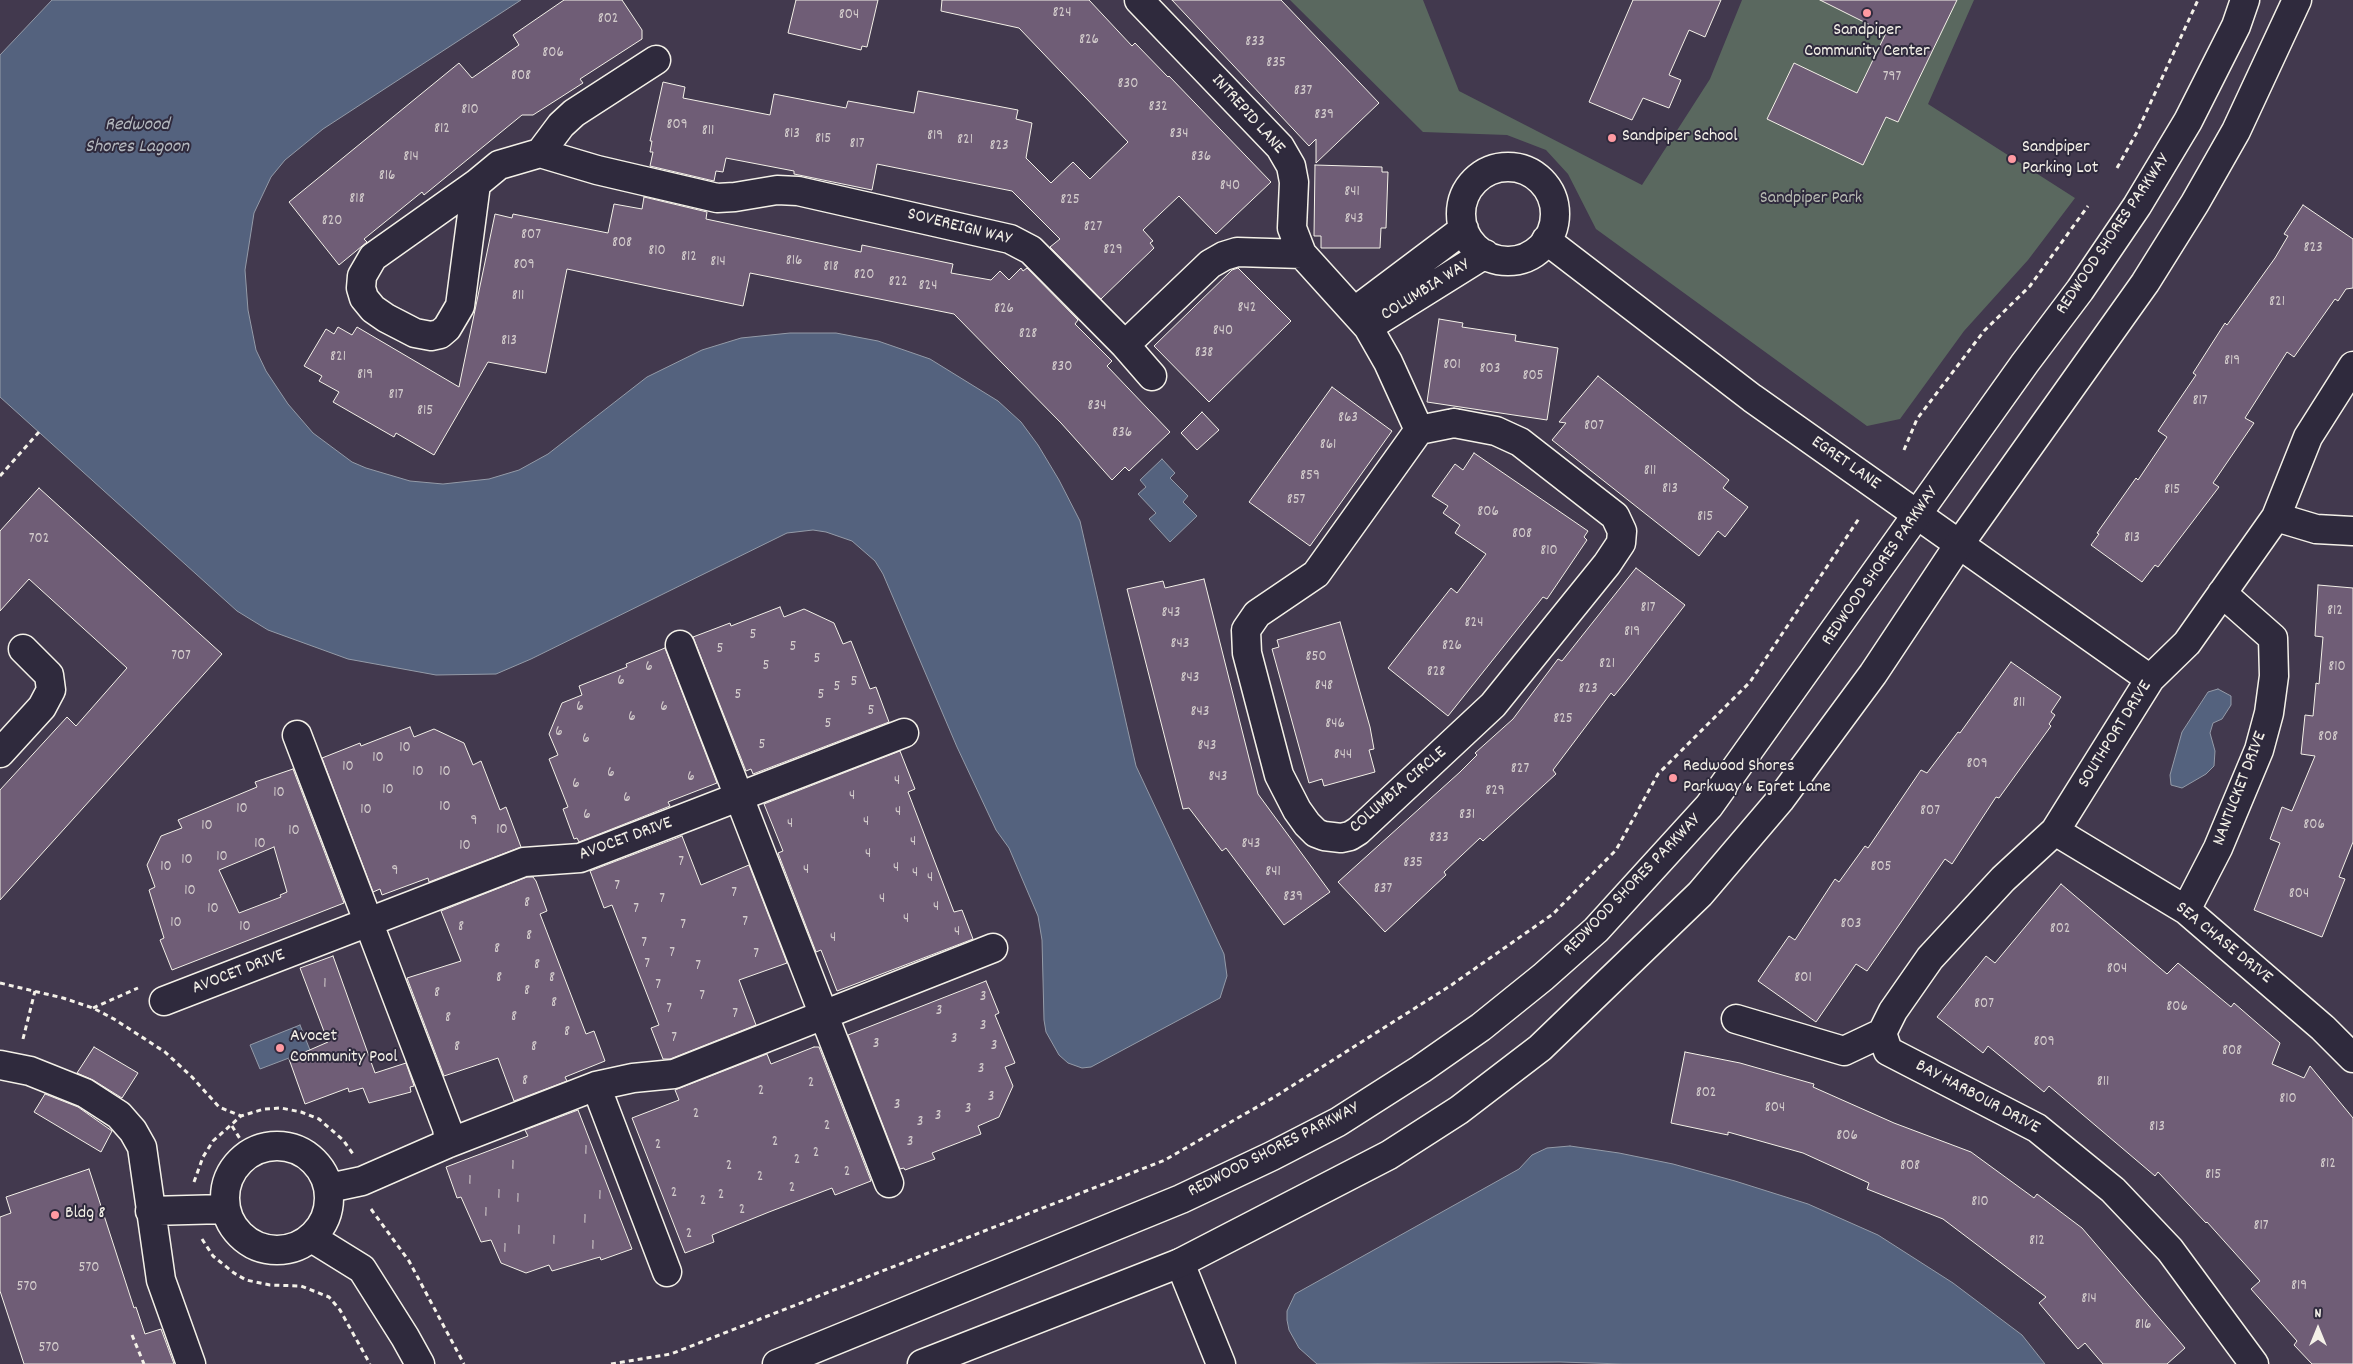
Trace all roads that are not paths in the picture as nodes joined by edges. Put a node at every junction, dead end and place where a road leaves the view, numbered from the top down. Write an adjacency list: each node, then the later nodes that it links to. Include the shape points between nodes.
1 (1139, 0): 9 (street, INTREPID LANE, via 1280,147 1291,166 1294,182 1292,228)
2 (2245, 0): 16 (street, REDWOOD SHORES PARKWAY, via 2236,26 2198,104 2138,206)
3 (2297, 0): 19 (street, via 2236,131 2195,204 2128,308)
4 (656, 60): 5 (street, via 574,113)
5 (540, 153): 6 (street, via 499,165); 12 (street, SOVEREIGN WAY, via 717,198 777,190 798,191 1010,239 1031,250)
6 (476, 184): 6 (street, via 460,306 447,328 431,336 415,333 373,309 364,298 362,288 362,276 373,257)
7 (1464, 229): 8 (street, via 1462,202 1478,177 1507,167 1522,169 1536,176 1553,200 1555,216); 10 (street, via 1474,246); 11 (street, COLUMBIA WAY)
8 (1546, 240): 10 (street, via 1532,254 1516,260 1501,260); 16 (street, EGRET LANE, via 1752,398)
9 (1302, 254): 11 (street); 12 (street, via 1237,252 1224,256 1210,264)
10 (1485, 254): 11 (street, COLUMBIA WAY)
11 (1361, 319): 15 (street, via 1388,362)
12 (1125, 345): 14 (street, SOVEREIGN WAY)
13 (2353, 366): 17 (street, SOUTHPORT DRIVE, via 2308,437)
14 (1152, 376)
15 (1419, 430): 15 (street, COLUMBIA CIRCLE, via 1316,574 1257,614 1246,630 1247,653 1279,776 1307,824 1324,836 1341,838 1358,831 1494,705 1612,558 1622,537 1616,516 1520,442 1496,431 1454,423)
16 (1917, 516): 19 (street, EGRET LANE); 49 (street, REDWOOD SHORES PARKWAY, via 1709,806 1596,930 1481,1027 1338,1122 1272,1156 1181,1199)
17 (2276, 517): 18 (street, via 2316,529); 20 (street, SOUTHPORT DRIVE)
18 (2353, 531)
19 (1958, 546): 23 (street, EGRET LANE); 45 (street, via 1873,674 1780,800 1700,894 1540,1048 1459,1110 1389,1155)
20 (2222, 594): 23 (street, SOUTHPORT DRIVE, via 2187,643); 29 (street, NANTUCKET DRIVE, via 2272,638 2274,676 2259,750 2218,848)
21 (680, 645): 27 (street)
22 (23, 649): 26 (street, via 49,674 51,690 42,707)
23 (2150, 679): 28 (street, SOUTHPORT DRIVE)
24 (904, 733): 27 (street, AVOCET DRIVE)
25 (297, 735): 30 (street)
26 (0, 753)
27 (740, 798): 30 (street, AVOCET DRIVE, via 580,858 524,862); 33 (street)
28 (2055, 831): 29 (street, SEA CHASE DRIVE); 35 (street, SOUTHPORT DRIVE, via 2003,880 1930,958 1893,1011)
29 (2186, 910): 36 (street, SEA CHASE DRIVE, via 2323,1028)
30 (369, 922): 32 (street, AVOCET DRIVE); 39 (street, via 447,1128)
31 (993, 948): 33 (street)
32 (164, 1001)
33 (824, 1015): 38 (street, via 674,1074); 40 (street)
34 (1736, 1019): 35 (street, via 1844,1050)
35 (1882, 1033): 52 (street, BAY HARBOUR DRIVE, via 1888,1050 2037,1128 2112,1190 2170,1250)
36 (2353, 1058)
37 (0, 1065): 43 (street, via 59,1081 119,1115 142,1147)
38 (596, 1086): 39 (street); 46 (street)
39 (449, 1143): 41 (street, via 362,1181)
40 (889, 1183)
41 (329, 1188): 42 (street, via 323,1172 312,1159 282,1145 265,1146 236,1164 224,1193); 44 (street, via 329,1206 323,1223)
42 (225, 1209): 43 (street); 44 (street, via 232,1226 244,1239 260,1248 278,1250)
43 (150, 1211): 47 (street, via 161,1280)
44 (312, 1238): 48 (street, via 362,1269)
45 (1180, 1263): 50 (street); 51 (street)
46 (667, 1272)
47 (191, 1364)
48 (420, 1364)
49 (777, 1364)
50 (922, 1364)
51 (1221, 1364)
52 (2254, 1364)

